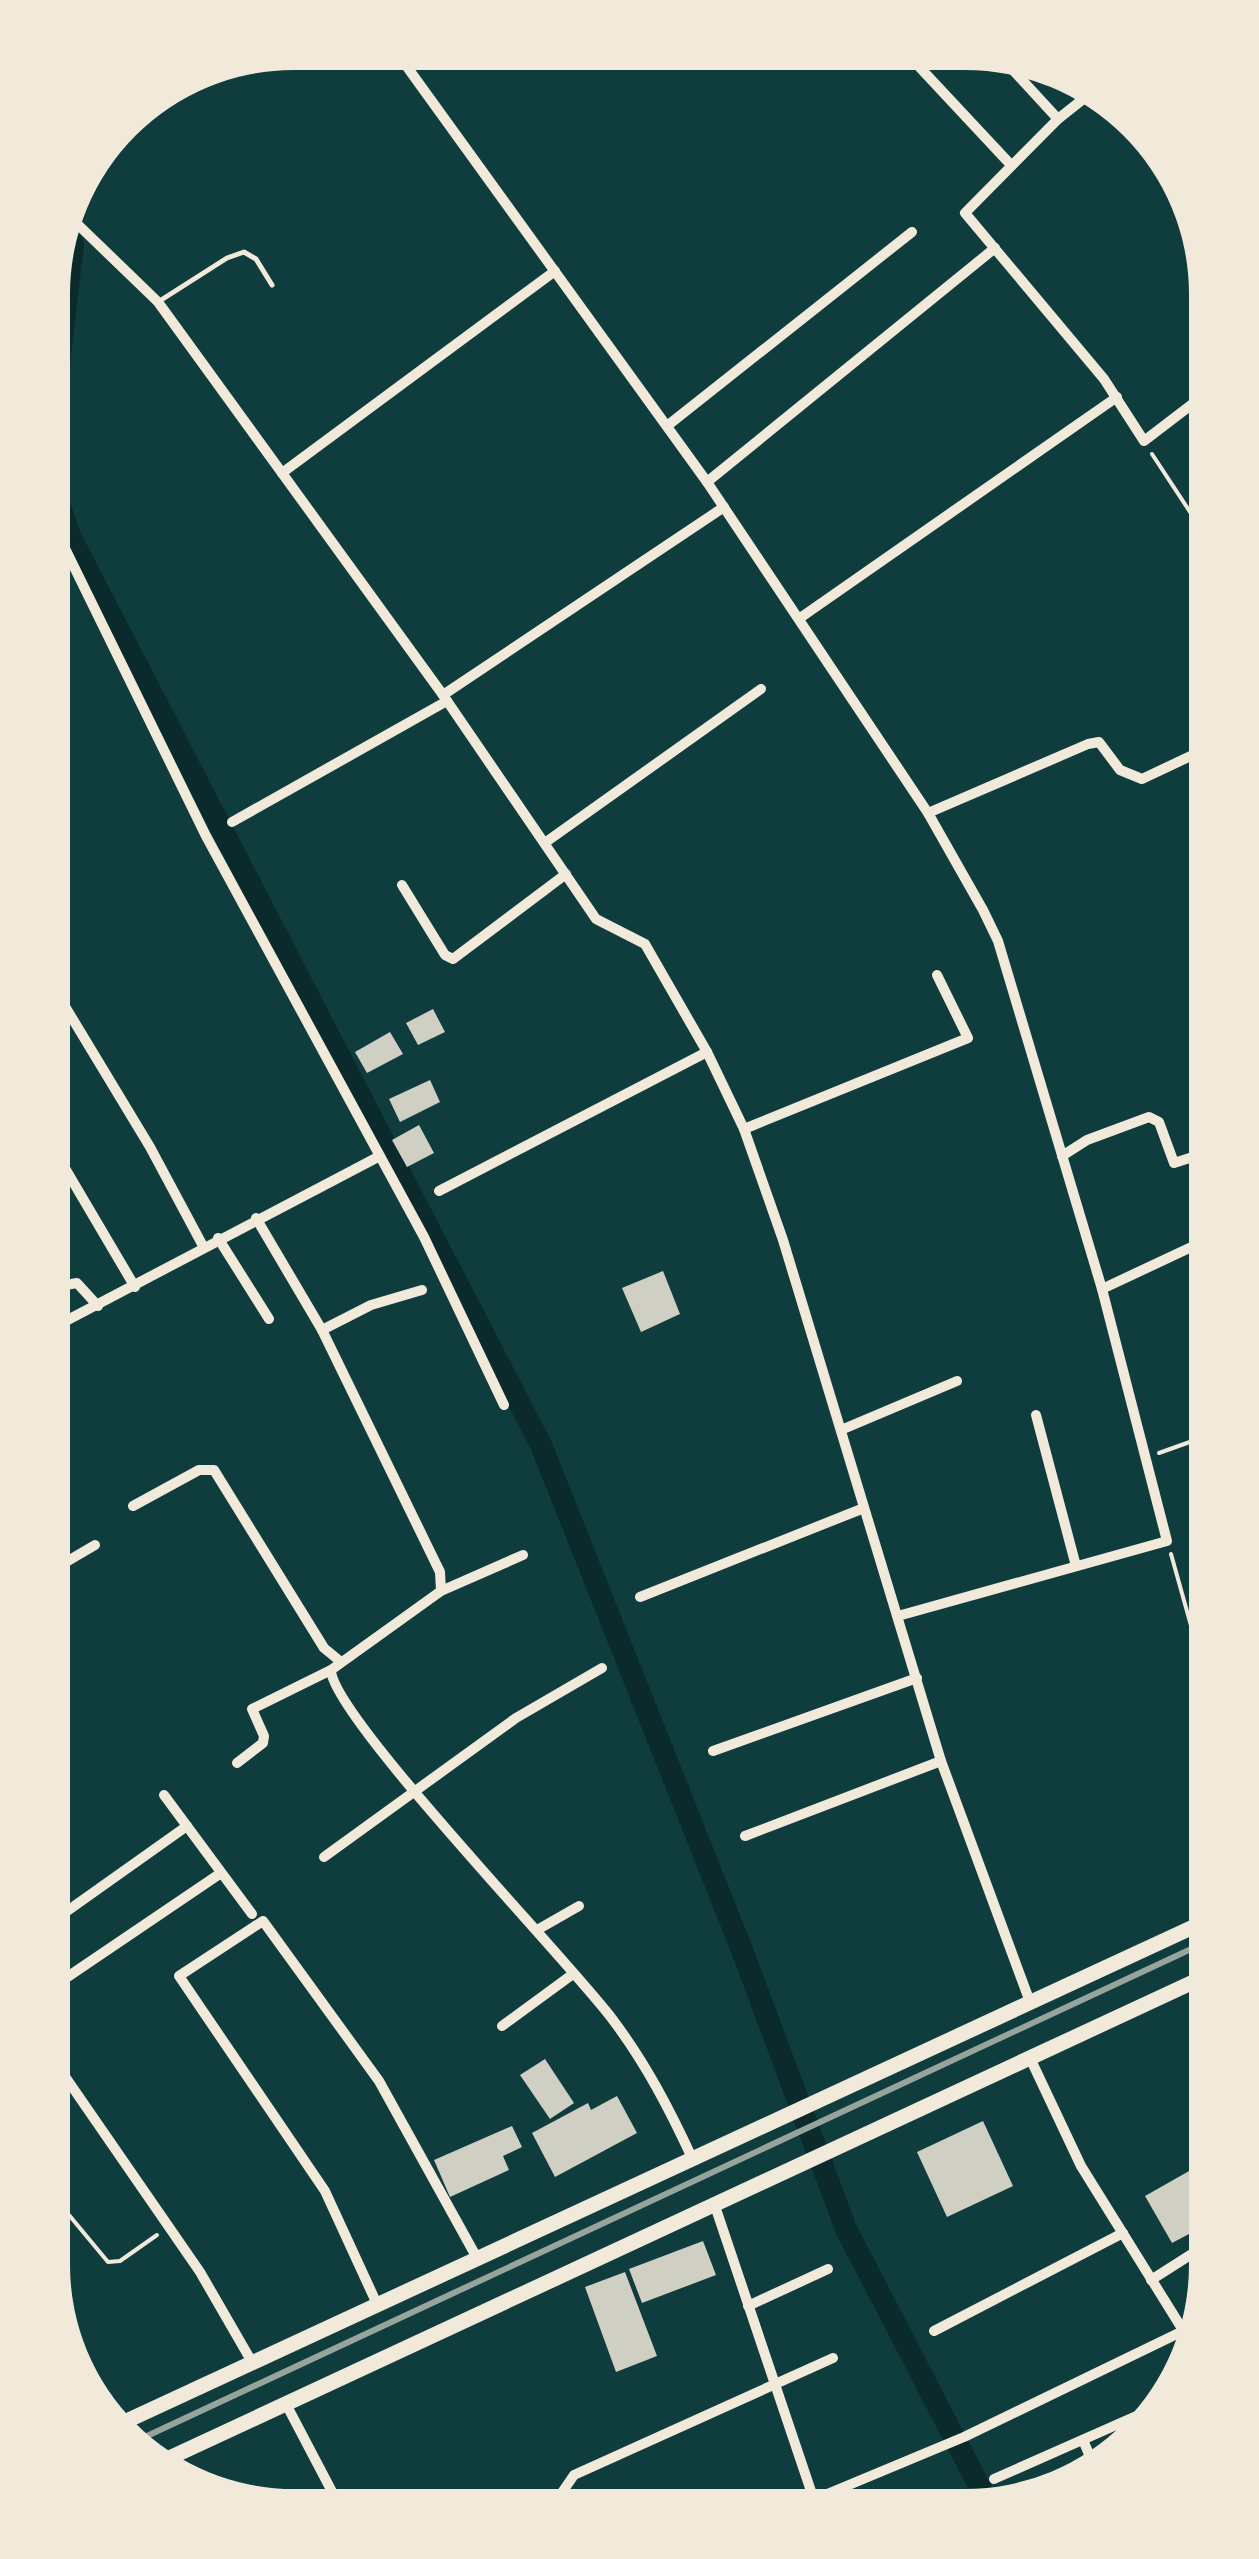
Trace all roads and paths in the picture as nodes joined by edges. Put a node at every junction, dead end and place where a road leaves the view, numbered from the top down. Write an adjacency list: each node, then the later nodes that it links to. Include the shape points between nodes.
1 (409, 70): 10 (street)
2 (922, 70): 6 (street)
3 (1019, 77): 5 (street)
4 (1080, 102): 5 (street)
5 (1058, 120): 6 (street)
6 (1011, 166): 9 (street, via 965,213)
7 (81, 227): 12 (street)
8 (912, 232): 15 (street)
9 (994, 248): 13 (street); 18 (street)
10 (555, 271): 15 (street); 17 (street)
11 (272, 285): 12 (lane, via 244,252)
12 (158, 302): 17 (street)
13 (1117, 397): 16 (street); 22 (street)
14 (1189, 407): 16 (street)
15 (667, 426): 18 (street)
16 (1144, 441): 20 (path)
17 (282, 473): 24 (street)
18 (707, 482): 19 (street)
19 (724, 507): 22 (street); 24 (street)
20 (1189, 511)
21 (70, 554): 36 (street, via 206,836)
22 (800, 618): 26 (street)
23 (761, 688): 28 (street)
24 (445, 698): 27 (street); 28 (street)
25 (1189, 757): 26 (street, via 1142,779 1120,770 1100,742 1088,744)
26 (928, 813): 35 (street, via 998,941)
27 (232, 822)
28 (546, 842): 29 (street)
29 (566, 874): 30 (street, via 453,959); 33 (street, via 596,918 645,944)
30 (402, 885)
31 (937, 975): 34 (street, via 968,1038)
32 (70, 1015): 42 (street)
33 (707, 1052): 34 (street); 39 (street)
34 (744, 1129): 55 (street)
35 (1062, 1156): 37 (street, via 1150,1117 1159,1122 1174,1163); 46 (street)
36 (378, 1157): 40 (street); 53 (street)
37 (1189, 1158)
38 (70, 1177): 45 (street)
39 (439, 1191)
40 (256, 1218): 41 (street); 51 (street)
41 (218, 1238): 42 (street); 50 (street)
42 (203, 1246): 45 (street)
43 (1189, 1248): 46 (street)
44 (70, 1284): 48 (street)
45 (135, 1287): 48 (street)
46 (1102, 1288): 57 (street)
47 (422, 1290): 51 (street)
48 (98, 1306): 49 (street)
49 (70, 1319)
50 (268, 1319)
51 (322, 1330): 65 (street, via 440,1572)
52 (957, 1382): 55 (street)
53 (504, 1404)
54 (1036, 1415): 64 (street)
55 (842, 1430): 59 (street)
56 (1189, 1442): 57 (path)
57 (1146, 1458): 60 (street)
58 (134, 1506): 69 (street, via 199,1470 214,1470 324,1648)
59 (864, 1508): 66 (street); 67 (street)
60 (1167, 1541): 64 (street); 68 (path)
61 (95, 1545): 63 (street)
62 (523, 1555): 65 (street)
63 (70, 1560)
64 (1076, 1566): 67 (street)
65 (440, 1591): 69 (street)
66 (640, 1597)
67 (898, 1616): 72 (street)
68 (1189, 1619)
69 (341, 1662): 71 (street)
70 (602, 1668): 76 (street)
71 (331, 1670): 75 (street, via 252,1710 263,1743); 76 (street, via 341,1694)
72 (917, 1678): 73 (street); 74 (street)
73 (714, 1751)
74 (941, 1761): 79 (street); 90 (street)
75 (236, 1763)
76 (412, 1791): 80 (street); 86 (street)
77 (164, 1795): 78 (street)
78 (187, 1826): 81 (street); 83 (street)
79 (745, 1836)
80 (324, 1858)
81 (221, 1873): 84 (street); 88 (street)
82 (579, 1906): 86 (street)
83 (70, 1909)
84 (252, 1914)
85 (1189, 1929): 90 (main road)
86 (537, 1930): 87 (street)
87 (574, 1974): 91 (street); 94 (street, via 654,2078)
88 (70, 1975)
89 (1189, 1984): 92 (main road)
90 (1030, 2002): 94 (main road)
91 (502, 2026)
92 (1030, 2058): 95 (main road); 98 (street, via 1081,2166)
93 (70, 2084): 97 (street)
94 (692, 2160): 100 (main road)
95 (714, 2202): 104 (street); 111 (main road)
96 (70, 2216): 97 (path, via 108,2262 120,2262)
97 (168, 2227): 109 (street)
98 (1123, 2233): 102 (street); 106 (street)
99 (1189, 2255): 102 (street)
100 (476, 2258): 103 (main road); 103 (street, via 379,2081 263,1921 179,1976 325,2191)
101 (828, 2270): 104 (street)
102 (1151, 2280): 105 (street)
103 (377, 2304): 109 (main road)
104 (748, 2306): 110 (street)
105 (1180, 2326)
106 (934, 2331)
107 (1178, 2335): 121 (street, via 964,2437)
108 (832, 2358): 110 (street)
109 (252, 2362): 112 (main road)
110 (774, 2381): 119 (street, via 574,2474); 120 (street)
111 (286, 2404): 116 (main road); 118 (street)
112 (132, 2418)
113 (1124, 2422): 114 (street)
114 (1084, 2440): 115 (street); 117 (street)
115 (1088, 2452)
116 (176, 2455)
117 (994, 2479)
118 (331, 2489)
119 (564, 2489)
120 (813, 2489)
121 (835, 2489)

